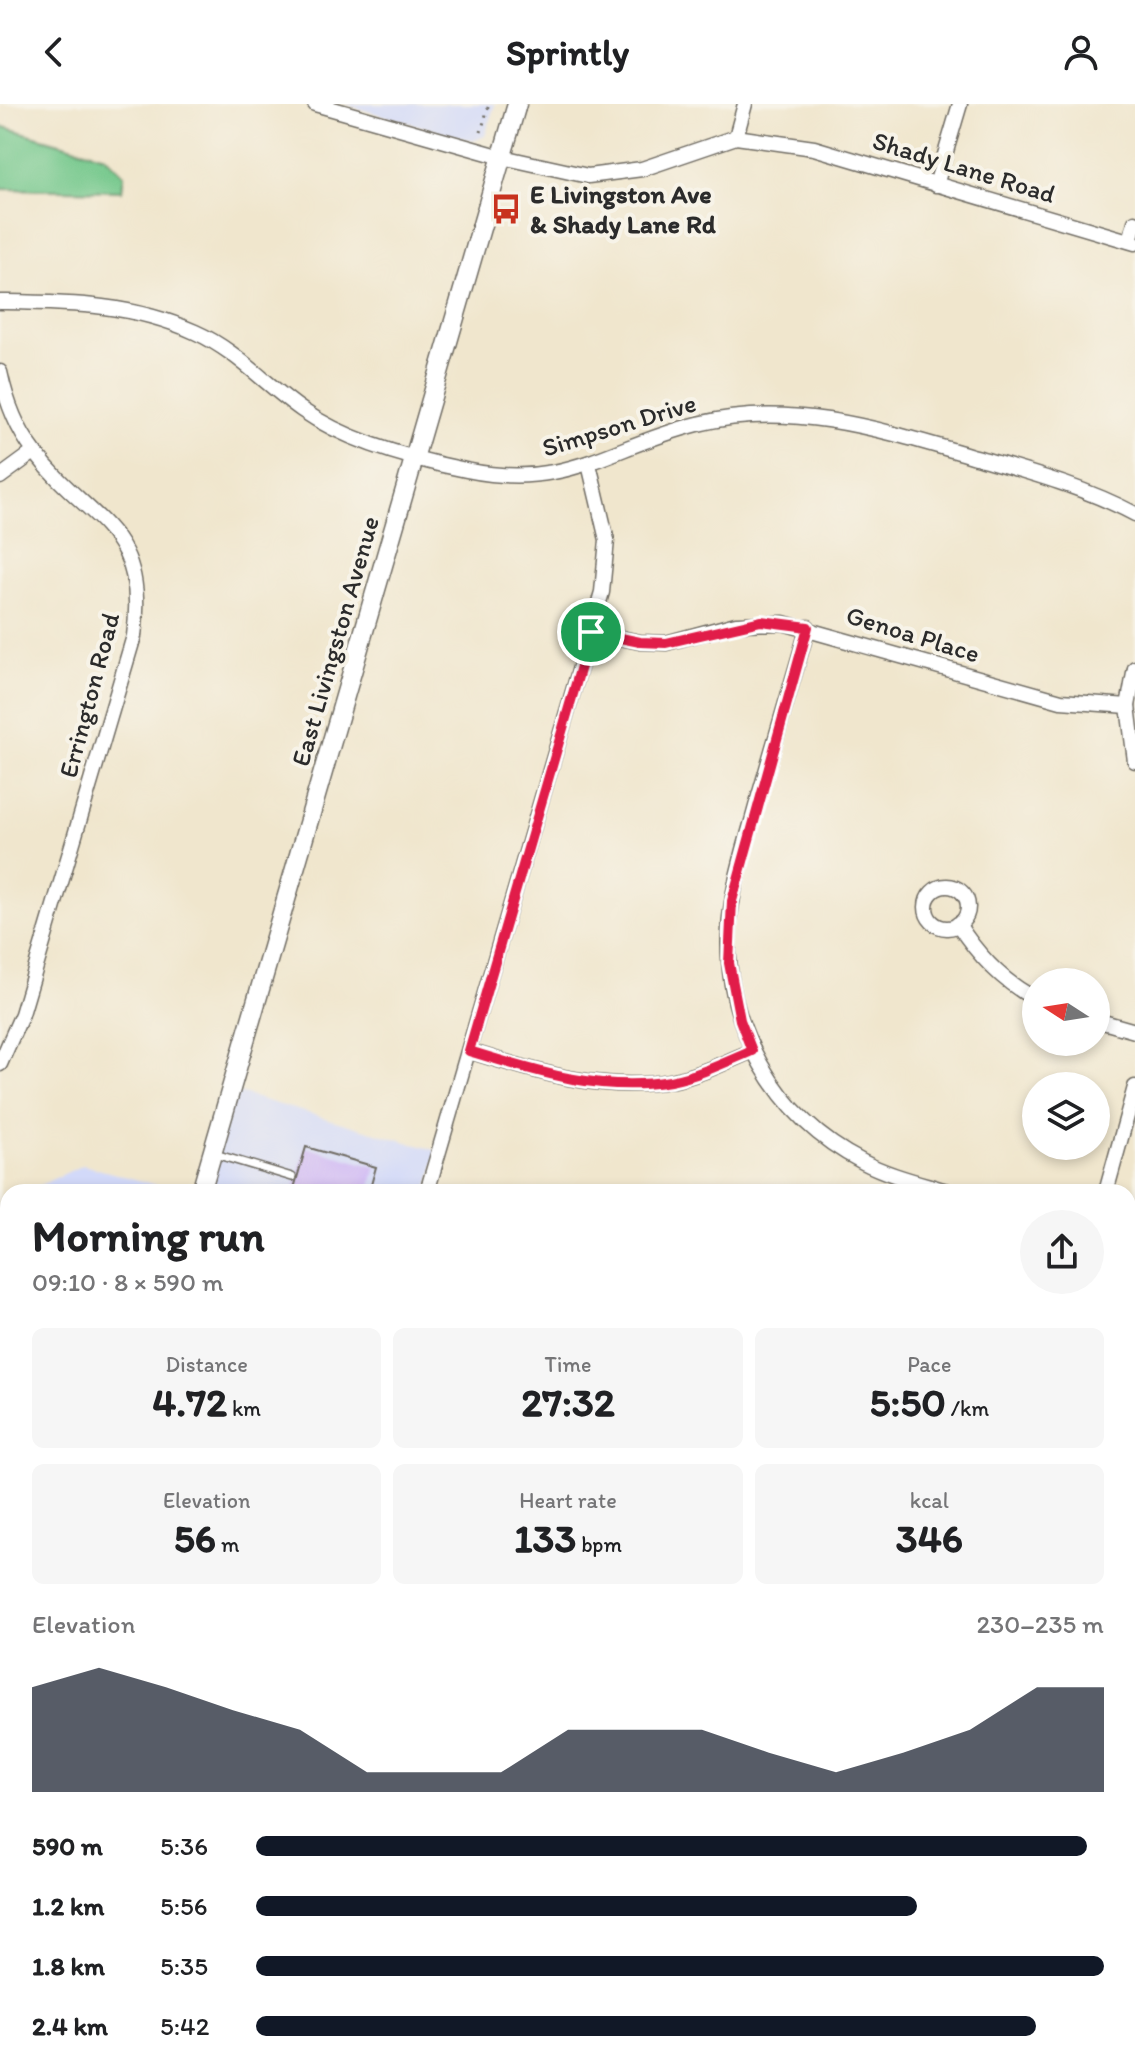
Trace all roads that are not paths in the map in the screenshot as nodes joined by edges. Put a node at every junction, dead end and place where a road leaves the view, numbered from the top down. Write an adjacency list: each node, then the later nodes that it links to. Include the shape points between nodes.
1 (315, 104): 6 (street, Shady Lane Road)
2 (517, 104): 6 (main road, East Livingston Avenue)
3 (745, 104): 5 (street)
4 (960, 104): 7 (street)
5 (736, 137): 6 (street, Shady Lane Road, via 617,174 560,172); 7 (street, Shady Lane Road, via 814,148)
6 (502, 157): 13 (main road, East Livingston Avenue)
7 (936, 185): 9 (street, Shady Lane Road)
8 (1135, 222): 9 (street)
9 (1132, 242)
10 (0, 302): 13 (street, Simpson Drive, via 89,303 163,319 231,352 322,423)
11 (0, 372): 12 (street, Errington Road, via 17,425)
12 (34, 452): 15 (street); 28 (street, Errington Road, via 114,531 136,581 138,608 22,1014)
13 (416, 456): 14 (street, Simpson Drive, via 515,478); 30 (main road, East Livingston Avenue)
14 (589, 464): 16 (street, Simpson Drive, via 699,423 784,414 900,435 1074,486); 18 (street, via 607,540)
15 (0, 477)
16 (1135, 514)
17 (808, 627): 18 (street, Genoa Place, via 761,621 666,643); 20 (street, Genoa Place, via 1061,701); 27 (street, via 732,901 729,963)
18 (591, 632): 26 (street)
19 (1135, 668): 20 (street)
20 (1128, 706): 21 (street)
21 (1135, 761)
22 (958, 924): 23 (street, via 972,946)
23 (1022, 992)
24 (1110, 1024): 25 (street)
25 (1135, 1031)
26 (469, 1051): 27 (street, via 560,1077 636,1085 673,1080); 33 (street)
27 (752, 1051): 34 (street, via 793,1109 833,1145 865,1163)
28 (0, 1064)
29 (1135, 1087): 35 (street)
30 (212, 1153): 31 (lane); 32 (main road, East Livingston Avenue)
31 (292, 1177)
32 (203, 1184)
33 (429, 1184)
34 (927, 1184)
35 (1108, 1184)

